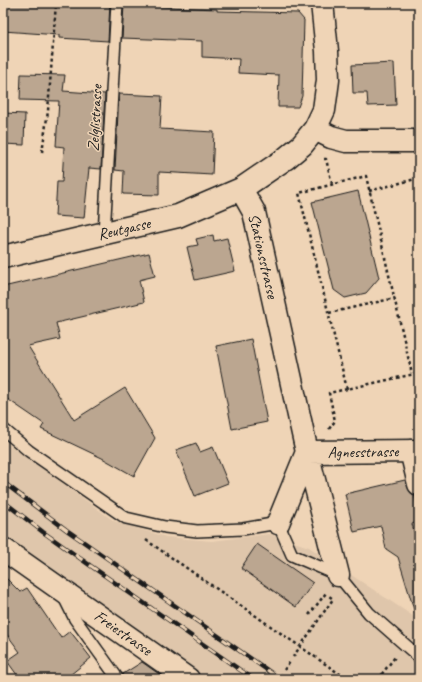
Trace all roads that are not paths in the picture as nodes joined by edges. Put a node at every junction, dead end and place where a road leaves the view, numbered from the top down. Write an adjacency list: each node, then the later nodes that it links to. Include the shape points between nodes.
1 (116, 3): 6 (lane, Zelglistrasse)
2 (322, 3): 3 (street, via 328,80 324,110)
3 (315, 129): 4 (street, via 331,138 346,141); 5 (street, via 302,145 285,159)
4 (419, 141)
5 (241, 189): 6 (street, Reutgasse, via 178,216); 10 (street, Stationsstrasse, via 254,212)
6 (104, 234): 7 (street, Reutgasse)
7 (3, 257)
8 (3, 429): 12 (lane, via 29,451 126,518 164,527 197,531 243,529)
9 (415, 451): 10 (street, Agnesstrasse); 11 (street)
10 (307, 452): 12 (street); 14 (street, Stationsstrasse)
11 (419, 484)
12 (278, 523): 14 (lane, Stationsstrasse, via 292,555)
13 (3, 549): 15 (street, Freiestrasse)
14 (338, 575): 16 (lane, Stationsstrasse, via 368,613)
15 (59, 588): 17 (lane, Freiestrasse, via 75,619); 18 (street, Freiestrasse)
16 (419, 657)
17 (118, 679)
18 (188, 679)

